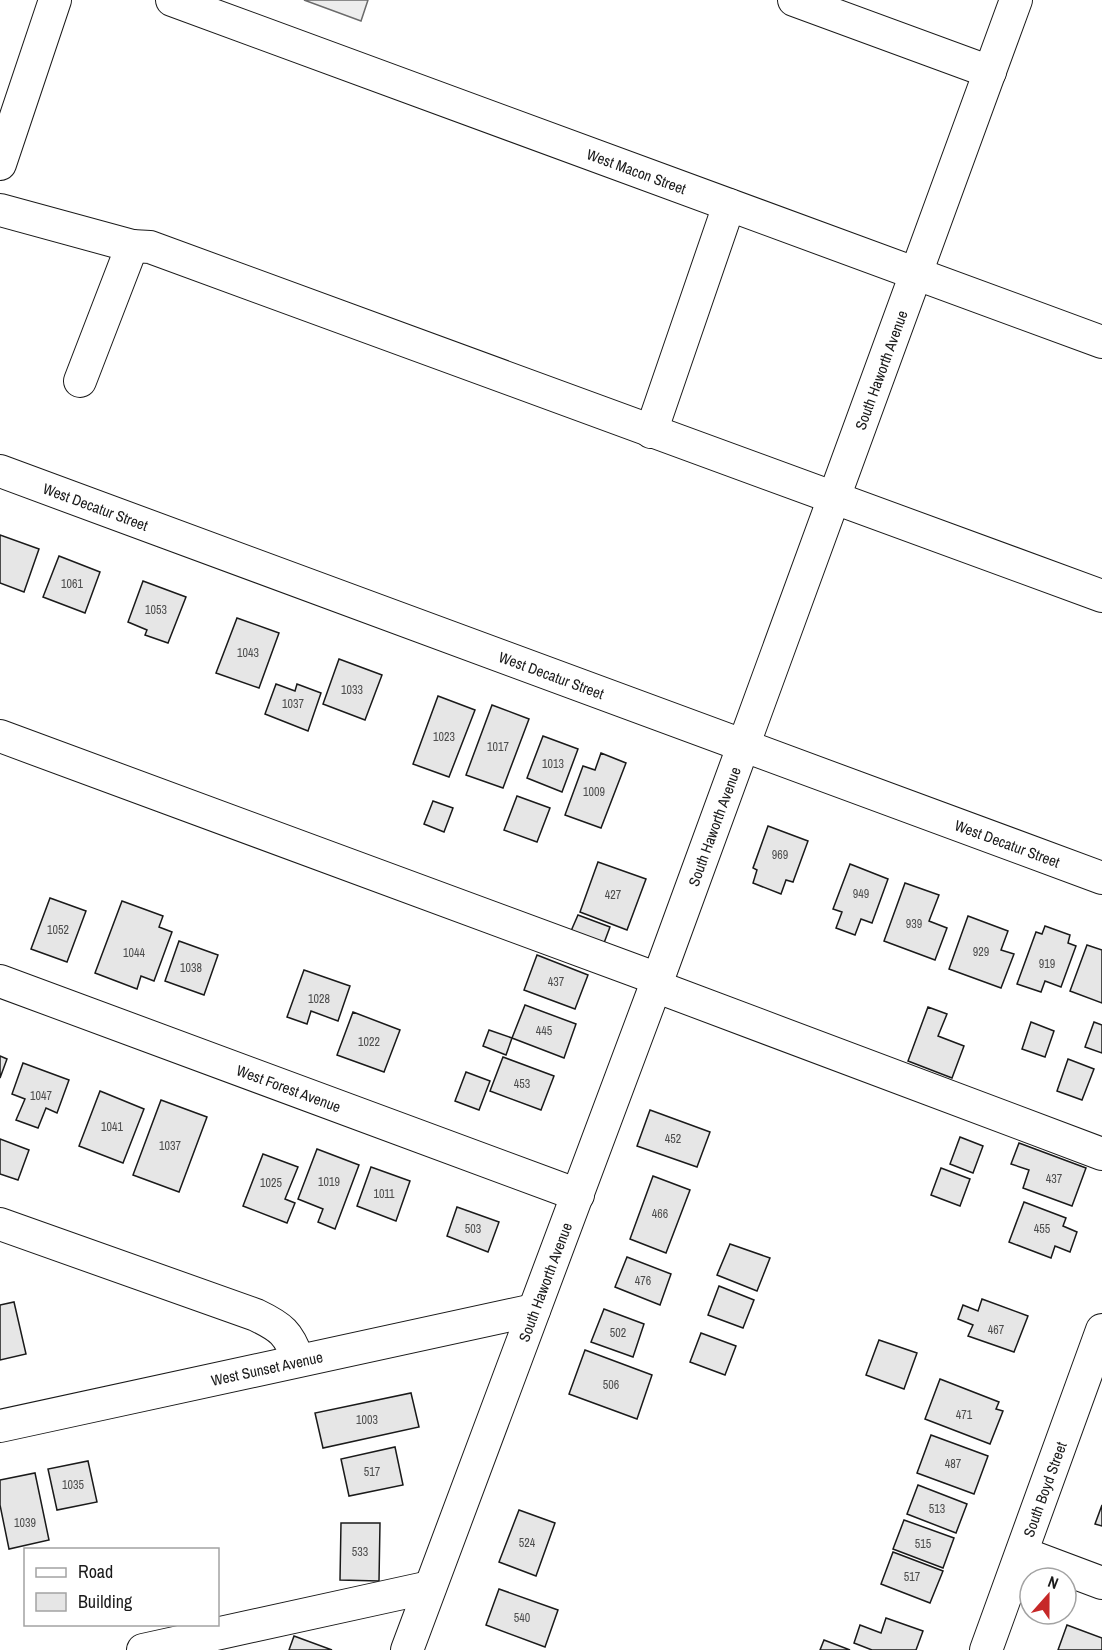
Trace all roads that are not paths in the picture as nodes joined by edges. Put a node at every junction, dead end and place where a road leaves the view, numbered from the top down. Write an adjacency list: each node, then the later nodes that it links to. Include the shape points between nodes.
1 (55, 0): 6 (street)
2 (172, 0): 7 (street, West Macon Street)
3 (794, 0): 5 (street)
4 (1016, 0): 5 (street, South Haworth Avenue)
5 (990, 72): 10 (street, South Haworth Avenue)
6 (0, 164)
7 (729, 205): 10 (street, West Macon Street); 13 (street)
8 (0, 210): 9 (street)
9 (132, 246): 12 (street); 13 (street, via 150,247)
10 (916, 274): 11 (street, West Macon Street); 15 (street, South Haworth Avenue)
11 (1102, 342)
12 (80, 381)
13 (651, 432): 15 (street)
14 (0, 471): 18 (street, West Decatur Street)
15 (835, 496): 16 (street); 18 (street, South Haworth Avenue)
16 (1102, 596)
17 (0, 736): 21 (street)
18 (744, 744): 19 (street, West Decatur Street); 21 (street, South Haworth Avenue)
19 (1102, 878)
20 (0, 981): 23 (street, West Forest Avenue)
21 (656, 983): 22 (street); 23 (street, South Haworth Avenue)
22 (1102, 1154)
23 (578, 1195): 25 (street, South Haworth Avenue)
24 (0, 1224): 27 (street, via 256,1315 278,1326 291,1340)
25 (534, 1310): 27 (street, West Sunset Avenue); 31 (street, South Haworth Avenue)
26 (1102, 1330): 29 (street, South Boyd Street)
27 (298, 1360): 28 (street, West Sunset Avenue)
28 (0, 1426)
29 (1022, 1553): 30 (street); 34 (street, South Boyd Street)
30 (1102, 1583)
31 (430, 1587): 32 (street); 33 (street, South Haworth Avenue)
32 (144, 1650)
33 (407, 1650)
34 (986, 1650)

